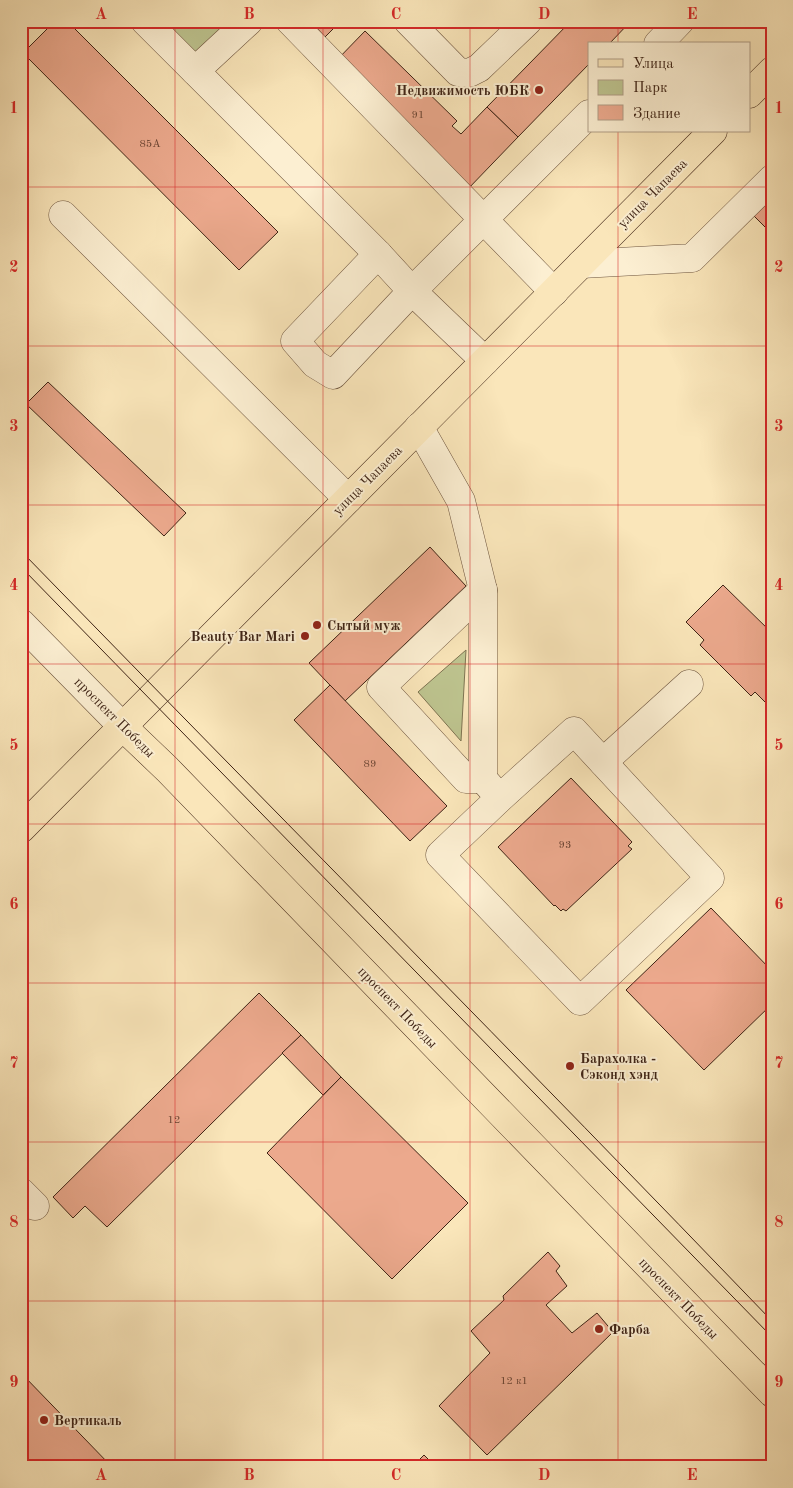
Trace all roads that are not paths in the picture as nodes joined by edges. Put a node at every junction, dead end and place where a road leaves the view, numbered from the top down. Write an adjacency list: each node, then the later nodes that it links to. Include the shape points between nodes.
1 (145, 21): 8 (street)
2 (249, 21): 8 (street)
3 (290, 21): 15 (street)
4 (408, 21): 5 (street, via 458,72 469,73 479,68)
5 (528, 21)
6 (680, 21): 7 (street)
7 (660, 42)
8 (195, 71): 16 (street)
9 (772, 71): 10 (main road)
10 (750, 93)
11 (588, 115): 15 (street)
12 (711, 132): 17 (main road, улица Чапаева)
13 (772, 179): 17 (street, via 692,258)
14 (63, 215): 22 (street)
15 (484, 220): 18 (street); 19 (street)
16 (378, 254): 18 (street); 18 (street, via 295,342 315,364 333,375)
17 (581, 264): 19 (main road, улица Чапаева)
18 (412, 291): 20 (street)
19 (554, 292): 20 (main road, улица Чапаева)
20 (485, 361): 21 (main road, улица Чапаева)
21 (420, 428): 22 (main road, улица Чапаева); 23 (street, via 462,501)
22 (348, 499): 26 (main road, улица Чапаева)
23 (483, 590): 28 (street); 28 (street, via 381,687 466,778)
24 (21, 623): 26 (street, проспект Победы)
25 (688, 684): 27 (street)
26 (123, 726): 29 (main road, улица Чапаева); 30 (main road, проспект Победы)
27 (603, 762): 28 (street, via 574,731); 28 (street, via 710,878 580,1001 440,855)
28 (492, 788)
29 (21, 830)
30 (772, 1393)

